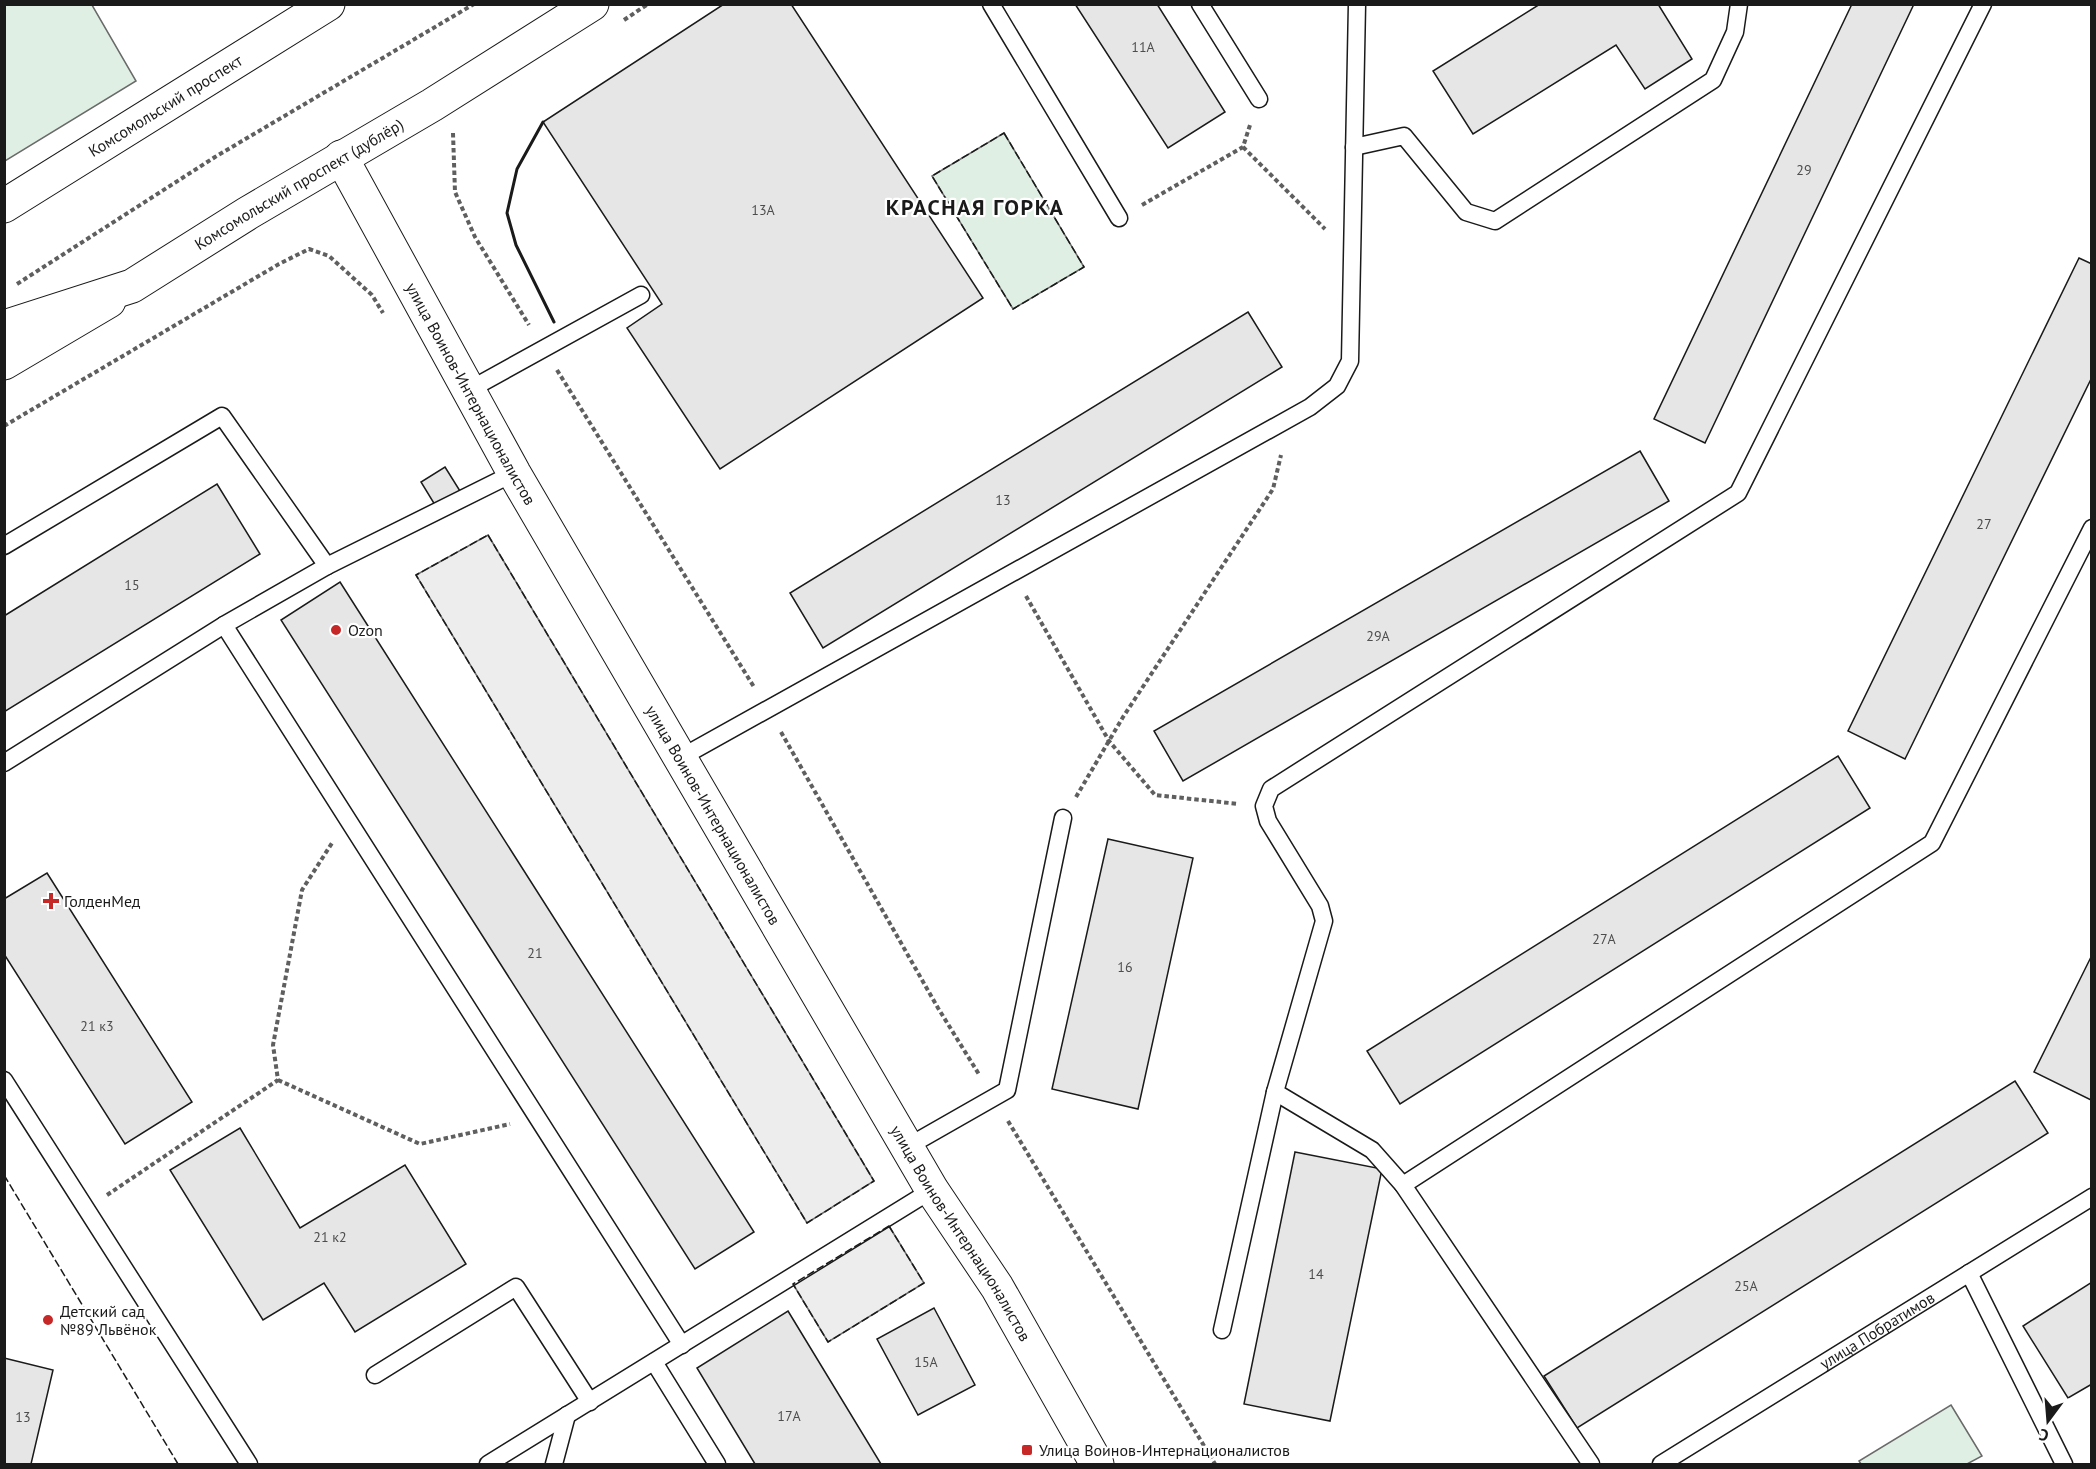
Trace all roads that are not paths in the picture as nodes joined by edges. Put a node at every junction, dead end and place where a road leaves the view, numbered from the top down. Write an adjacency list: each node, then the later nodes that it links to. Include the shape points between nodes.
1 (328, 4): 11 (main road, Комсомольский проспект)
2 (592, 4): 10 (main road, Комсомольский проспект (дублёр))
3 (991, 4): 12 (lane)
4 (1200, 4): 8 (lane)
5 (1357, 4): 9 (lane)
6 (1739, 4): 9 (lane, via 1735,32 1713,80 1495,221 1466,212 1404,136)
7 (1983, 4): 27 (lane, via 1738,493 1271,789 1264,806 1268,821 1320,906 1324,921)
8 (1259, 99)
9 (1354, 147): 23 (lane, via 1350,361 1337,387 1310,407)
10 (342, 157): 13 (main road, Комсомольский проспект (дублёр)); 17 (main road, улица Воинов-Интернационалистов)
11 (4, 206)
12 (1119, 218)
13 (132, 286): 15 (main road); 16 (main road, Комсомольский проспект (дублёр))
14 (641, 295): 17 (lane)
15 (4, 327)
16 (4, 363)
17 (469, 390): 18 (main road, улица Воинов-Интернационалистов)
18 (514, 473): 21 (lane); 23 (main road, улица Воинов-Интернационалистов)
19 (2091, 528): 29 (lane, via 1932,843)
20 (4, 546): 21 (lane, via 222,416)
21 (327, 566): 22 (lane)
22 (224, 625): 24 (lane); 34 (lane)
23 (680, 758): 28 (main road, улица Воинов-Интернационалистов)
24 (4, 763)
25 (1064, 818): 28 (lane, via 1007,1090)
26 (4, 1080): 39 (lane)
27 (1275, 1092): 29 (lane, via 1372,1150); 33 (lane)
28 (907, 1147): 30 (main road, улица Воинов-Интернационалистов)
29 (1403, 1185): 44 (lane)
30 (932, 1190): 34 (lane); 43 (main road, улица Воинов-Интернационалистов, via 997,1287)
31 (2091, 1197): 32 (lane, улица Побратимов)
32 (1969, 1272): 45 (lane, улица Побратимов); 46 (lane)
33 (1222, 1330)
34 (682, 1345): 35 (lane)
35 (654, 1362): 37 (lane); 42 (lane)
36 (375, 1375): 37 (lane, via 516,1287)
37 (590, 1402): 38 (lane)
38 (567, 1415): 40 (lane); 41 (lane)
39 (249, 1464)
40 (488, 1464)
41 (554, 1464)
42 (717, 1464)
43 (1097, 1464)
44 (1591, 1464)
45 (1660, 1464)
46 (2064, 1464)

